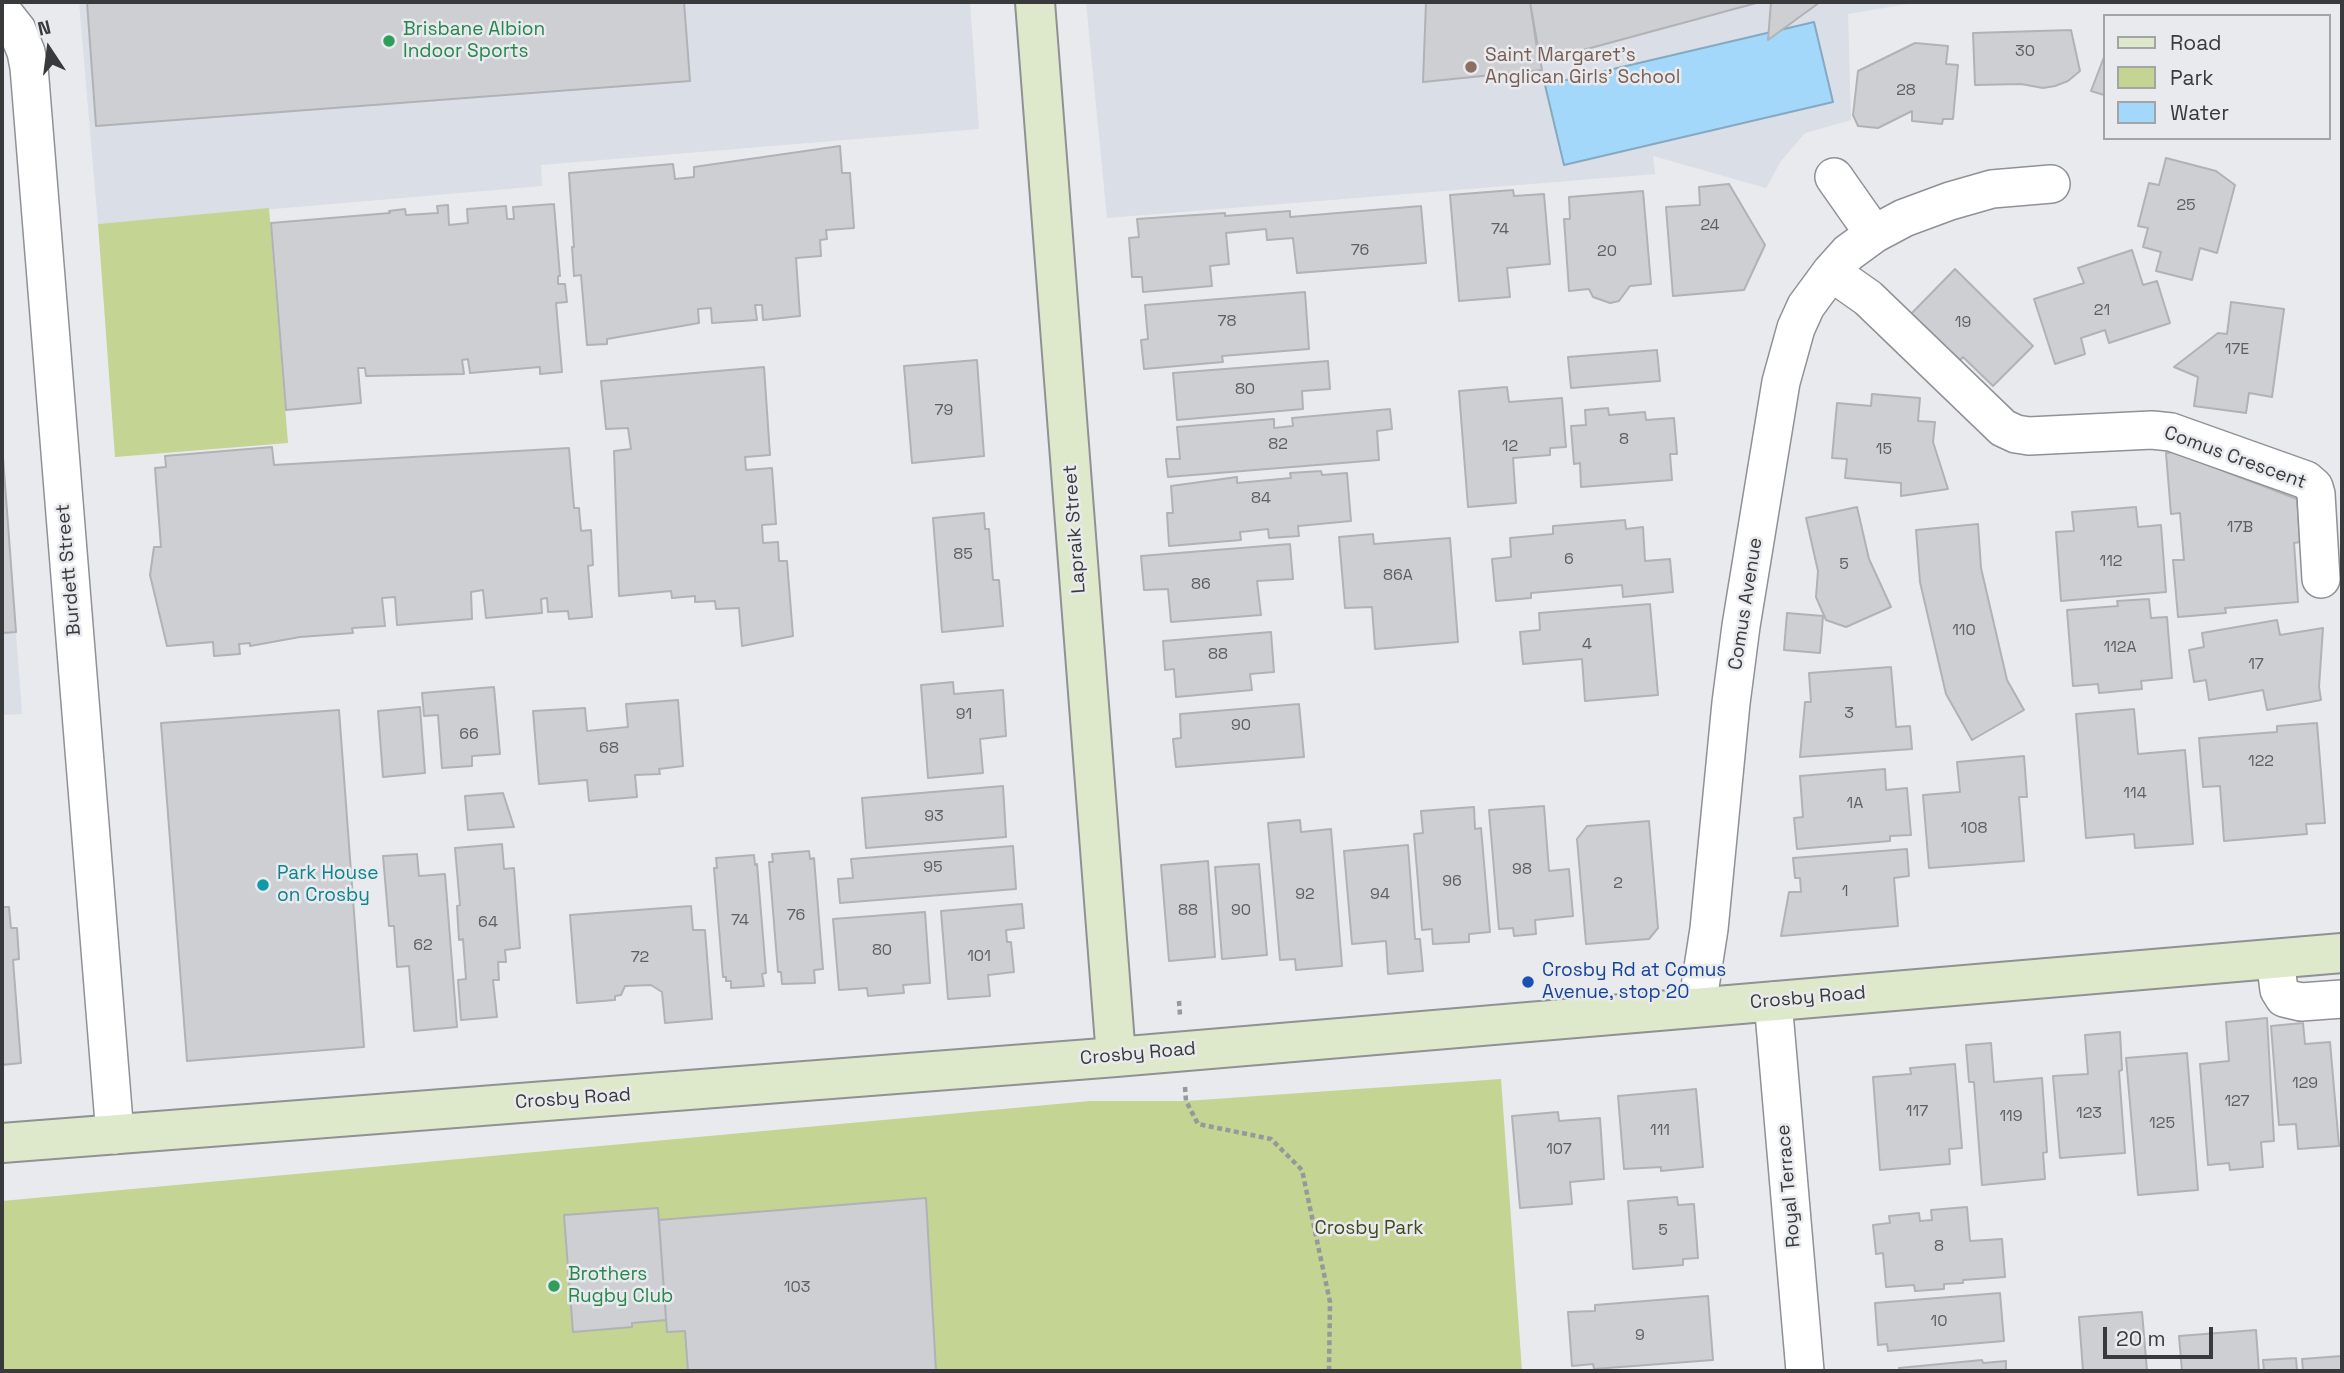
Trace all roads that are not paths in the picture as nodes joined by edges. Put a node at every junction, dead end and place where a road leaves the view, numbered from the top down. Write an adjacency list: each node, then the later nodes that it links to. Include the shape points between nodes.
1 (1035, 2): 13 (street, Lapraik Street)
2 (2, 12): 14 (street, Burdett Street, via 17,30 29,67)
3 (1834, 177): 5 (street)
4 (2051, 184): 5 (street, Comus Avenue, via 2014,186 1961,198)
5 (1874, 234): 6 (street, Comus Avenue)
6 (1831, 272): 7 (street, Comus Crescent, via 1868,298 2003,428 2015,434 2171,432 2306,480 2316,495); 12 (street, Comus Avenue, via 1796,328 1781,382 1741,626 1709,929)
7 (2321, 579)
8 (2342, 953): 9 (street, Crosby Road)
9 (2275, 959): 10 (street, via 2284,998 2301,1002); 11 (street, Crosby Road)
10 (2342, 999)
11 (1773, 1001): 12 (street, Crosby Road); 16 (street, Royal Terrace)
12 (1696, 1006): 13 (street, Crosby Road)
13 (1116, 1056): 14 (street, Crosby Road)
14 (115, 1135): 15 (street, Crosby Road)
15 (2, 1143)
16 (1805, 1371)

